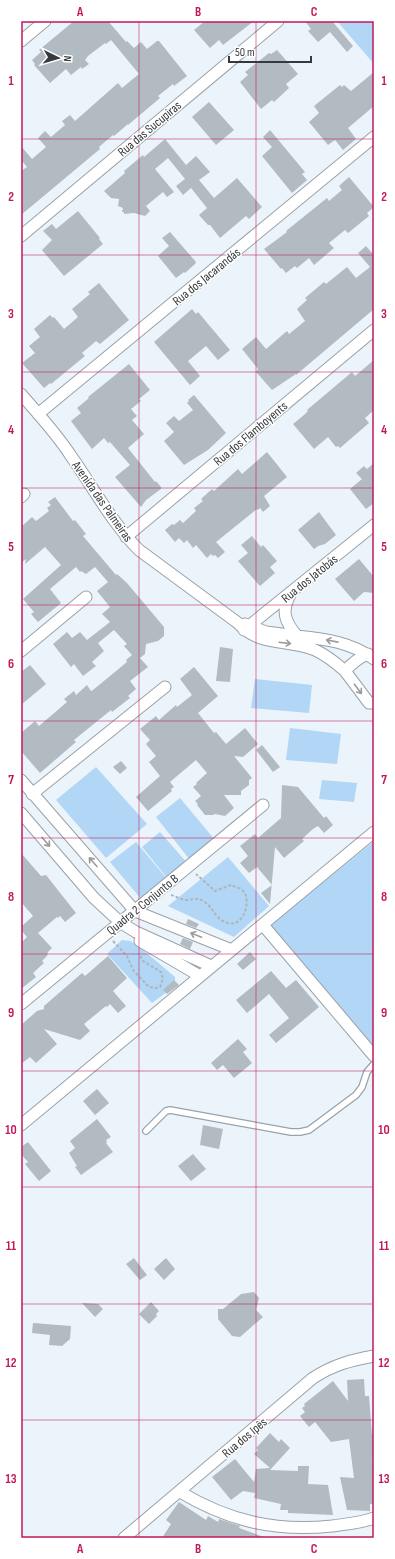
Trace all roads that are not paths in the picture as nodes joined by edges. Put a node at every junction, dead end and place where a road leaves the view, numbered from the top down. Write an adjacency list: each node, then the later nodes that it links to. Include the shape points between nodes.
1 (45, 21): 3 (street)
2 (278, 21): 5 (street, Rua das Sucupiras)
3 (21, 42)
4 (374, 138): 8 (street, Rua dos Jacarandás)
5 (21, 236)
6 (374, 330): 10 (street, Rua dos Flamboyents)
7 (21, 394): 8 (street, Avenida das Palmeiras)
8 (38, 414): 10 (street, Avenida das Palmeiras, via 70,453)
9 (374, 525): 11 (street, Rua dos Jatobás)
10 (126, 537): 14 (street, Avenida das Palmeiras, via 154,562)
11 (291, 593): 13 (street); 14 (street, Rua dos Jatobás)
12 (86, 597): 16 (street)
13 (286, 603): 14 (street, Rua dos Jatobás); 15 (street, via 287,623)
14 (248, 628): 15 (street, Avenida das Palmeiras); 18 (street, Avenida das Palmeiras, one-way to 18, via 270,641 314,650 333,661)
15 (297, 636): 17 (street, Avenida das Palmeiras, one-way to 15, via 344,643)
16 (21, 651)
17 (371, 656): 18 (street, Avenida das Palmeiras, via 359,658)
18 (345, 672): 20 (street, Avenida das Palmeiras, one-way to 20)
19 (165, 687): 22 (street)
20 (372, 705)
21 (21, 780): 22 (street)
22 (32, 794): 26 (street, one-way to 22)
23 (263, 805): 26 (street, Quadra 2 Conjunto B)
24 (21, 813): 27 (street, one-way to 27, via 94,898)
25 (374, 832): 28 (street)
26 (135, 911): 27 (street, Quadra 2 Conjunto B); 29 (street, one-way to 26)
27 (120, 923): 30 (street); 31 (street, via 139,940); 32 (street, Quadra 2 Conjunto B)
28 (263, 925): 29 (street); 33 (street)
29 (232, 950): 30 (street)
30 (211, 966): 31 (street)
31 (200, 976): 35 (street)
32 (21, 1004)
33 (374, 1056)
34 (374, 1064): 36 (lane, via 367,1072 356,1095 309,1130 291,1132 170,1110)
35 (21, 1125)
36 (146, 1131)
37 (374, 1356): 38 (street, Rua dos Ipês, via 327,1368)
38 (180, 1492): 39 (street, via 203,1505 238,1519 286,1528 323,1527); 40 (street, Rua dos Ipês)
39 (374, 1518)
40 (124, 1538)

